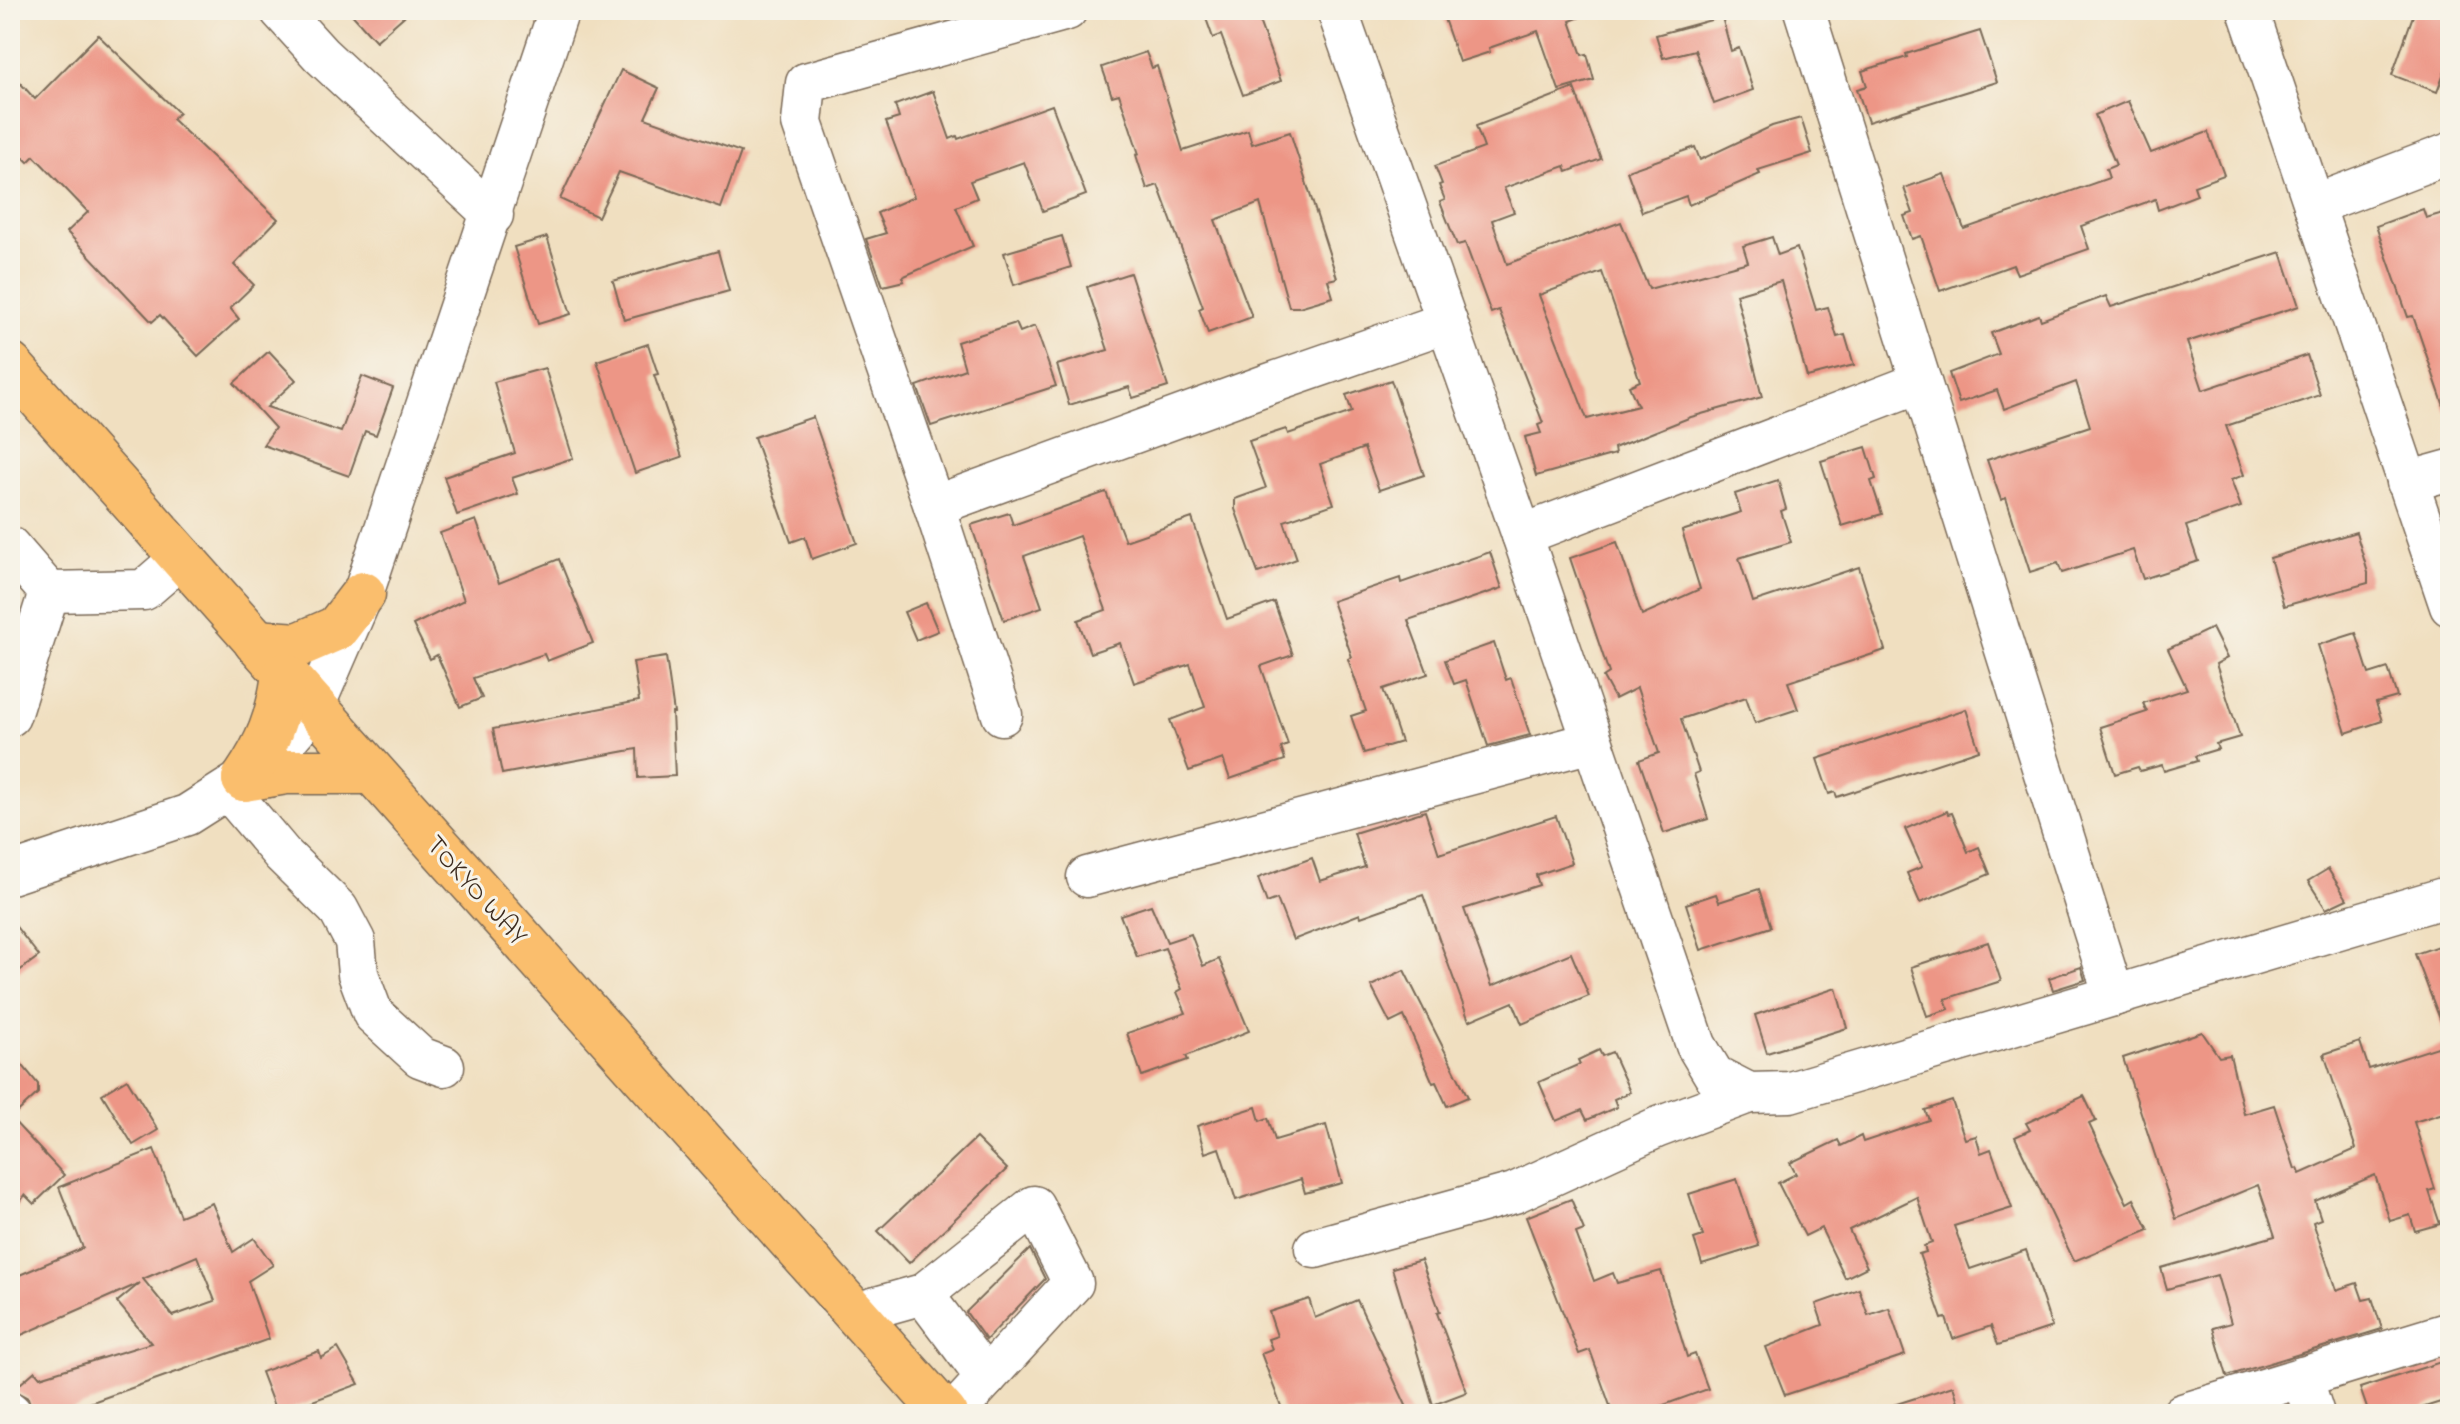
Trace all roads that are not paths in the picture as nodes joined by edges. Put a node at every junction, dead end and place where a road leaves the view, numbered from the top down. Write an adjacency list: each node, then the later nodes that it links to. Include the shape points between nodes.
1 (280, 10): 9 (street)
2 (559, 10): 9 (street)
3 (1067, 10): 15 (street, via 806,83 802,123)
4 (1337, 10): 10 (street)
5 (1804, 10): 12 (street)
6 (2248, 10): 8 (street)
7 (2450, 153): 8 (street)
8 (2314, 205): 14 (street)
9 (493, 215): 20 (street)
10 (1447, 322): 15 (street); 16 (street)
11 (10, 365): 18 (main road, TOKYO WAY)
12 (1921, 382): 16 (street); 33 (street)
13 (2450, 470): 14 (street)
14 (2407, 482): 21 (street)
15 (934, 506): 25 (street)
16 (1522, 535): 27 (street)
17 (10, 547): 19 (street)
18 (181, 558): 19 (street, via 144,590); 22 (main road, TOKYO WAY)
19 (49, 592): 26 (street)
20 (363, 594): 22 (main road, via 337,628 298,645); 24 (street)
21 (2450, 606)
22 (256, 642): 23 (main road, TOKYO WAY)
23 (284, 675): 24 (main road, TOKYO WAY); 29 (main road, via 279,712 265,749)
24 (313, 709): 28 (main road, TOKYO WAY); 29 (street, via 264,766)
25 (1002, 715)
26 (10, 716)
27 (1592, 742): 31 (street); 35 (street, via 1696,1045 1714,1075)
28 (372, 772): 29 (main road, via 286,772); 38 (main road, TOKYO WAY)
29 (236, 784): 30 (street, via 187,815); 34 (street, via 282,854 338,909 355,941 358,974 373,1014 420,1057)
30 (16, 864)
31 (1087, 877)
32 (2450, 896): 33 (street)
33 (2114, 996): 35 (street, via 1790,1092)
34 (444, 1066)
35 (1749, 1093): 36 (street, via 1656,1128 1514,1193)
36 (1315, 1248)
37 (923, 1294): 38 (street); 40 (street); 40 (street, via 1034,1206 1073,1283)
38 (855, 1313): 42 (main road, TOKYO WAY)
39 (2450, 1332): 41 (street)
40 (986, 1378): 43 (street)
41 (2308, 1396): 44 (street)
42 (945, 1414)
43 (953, 1414)
44 (2182, 1414)

